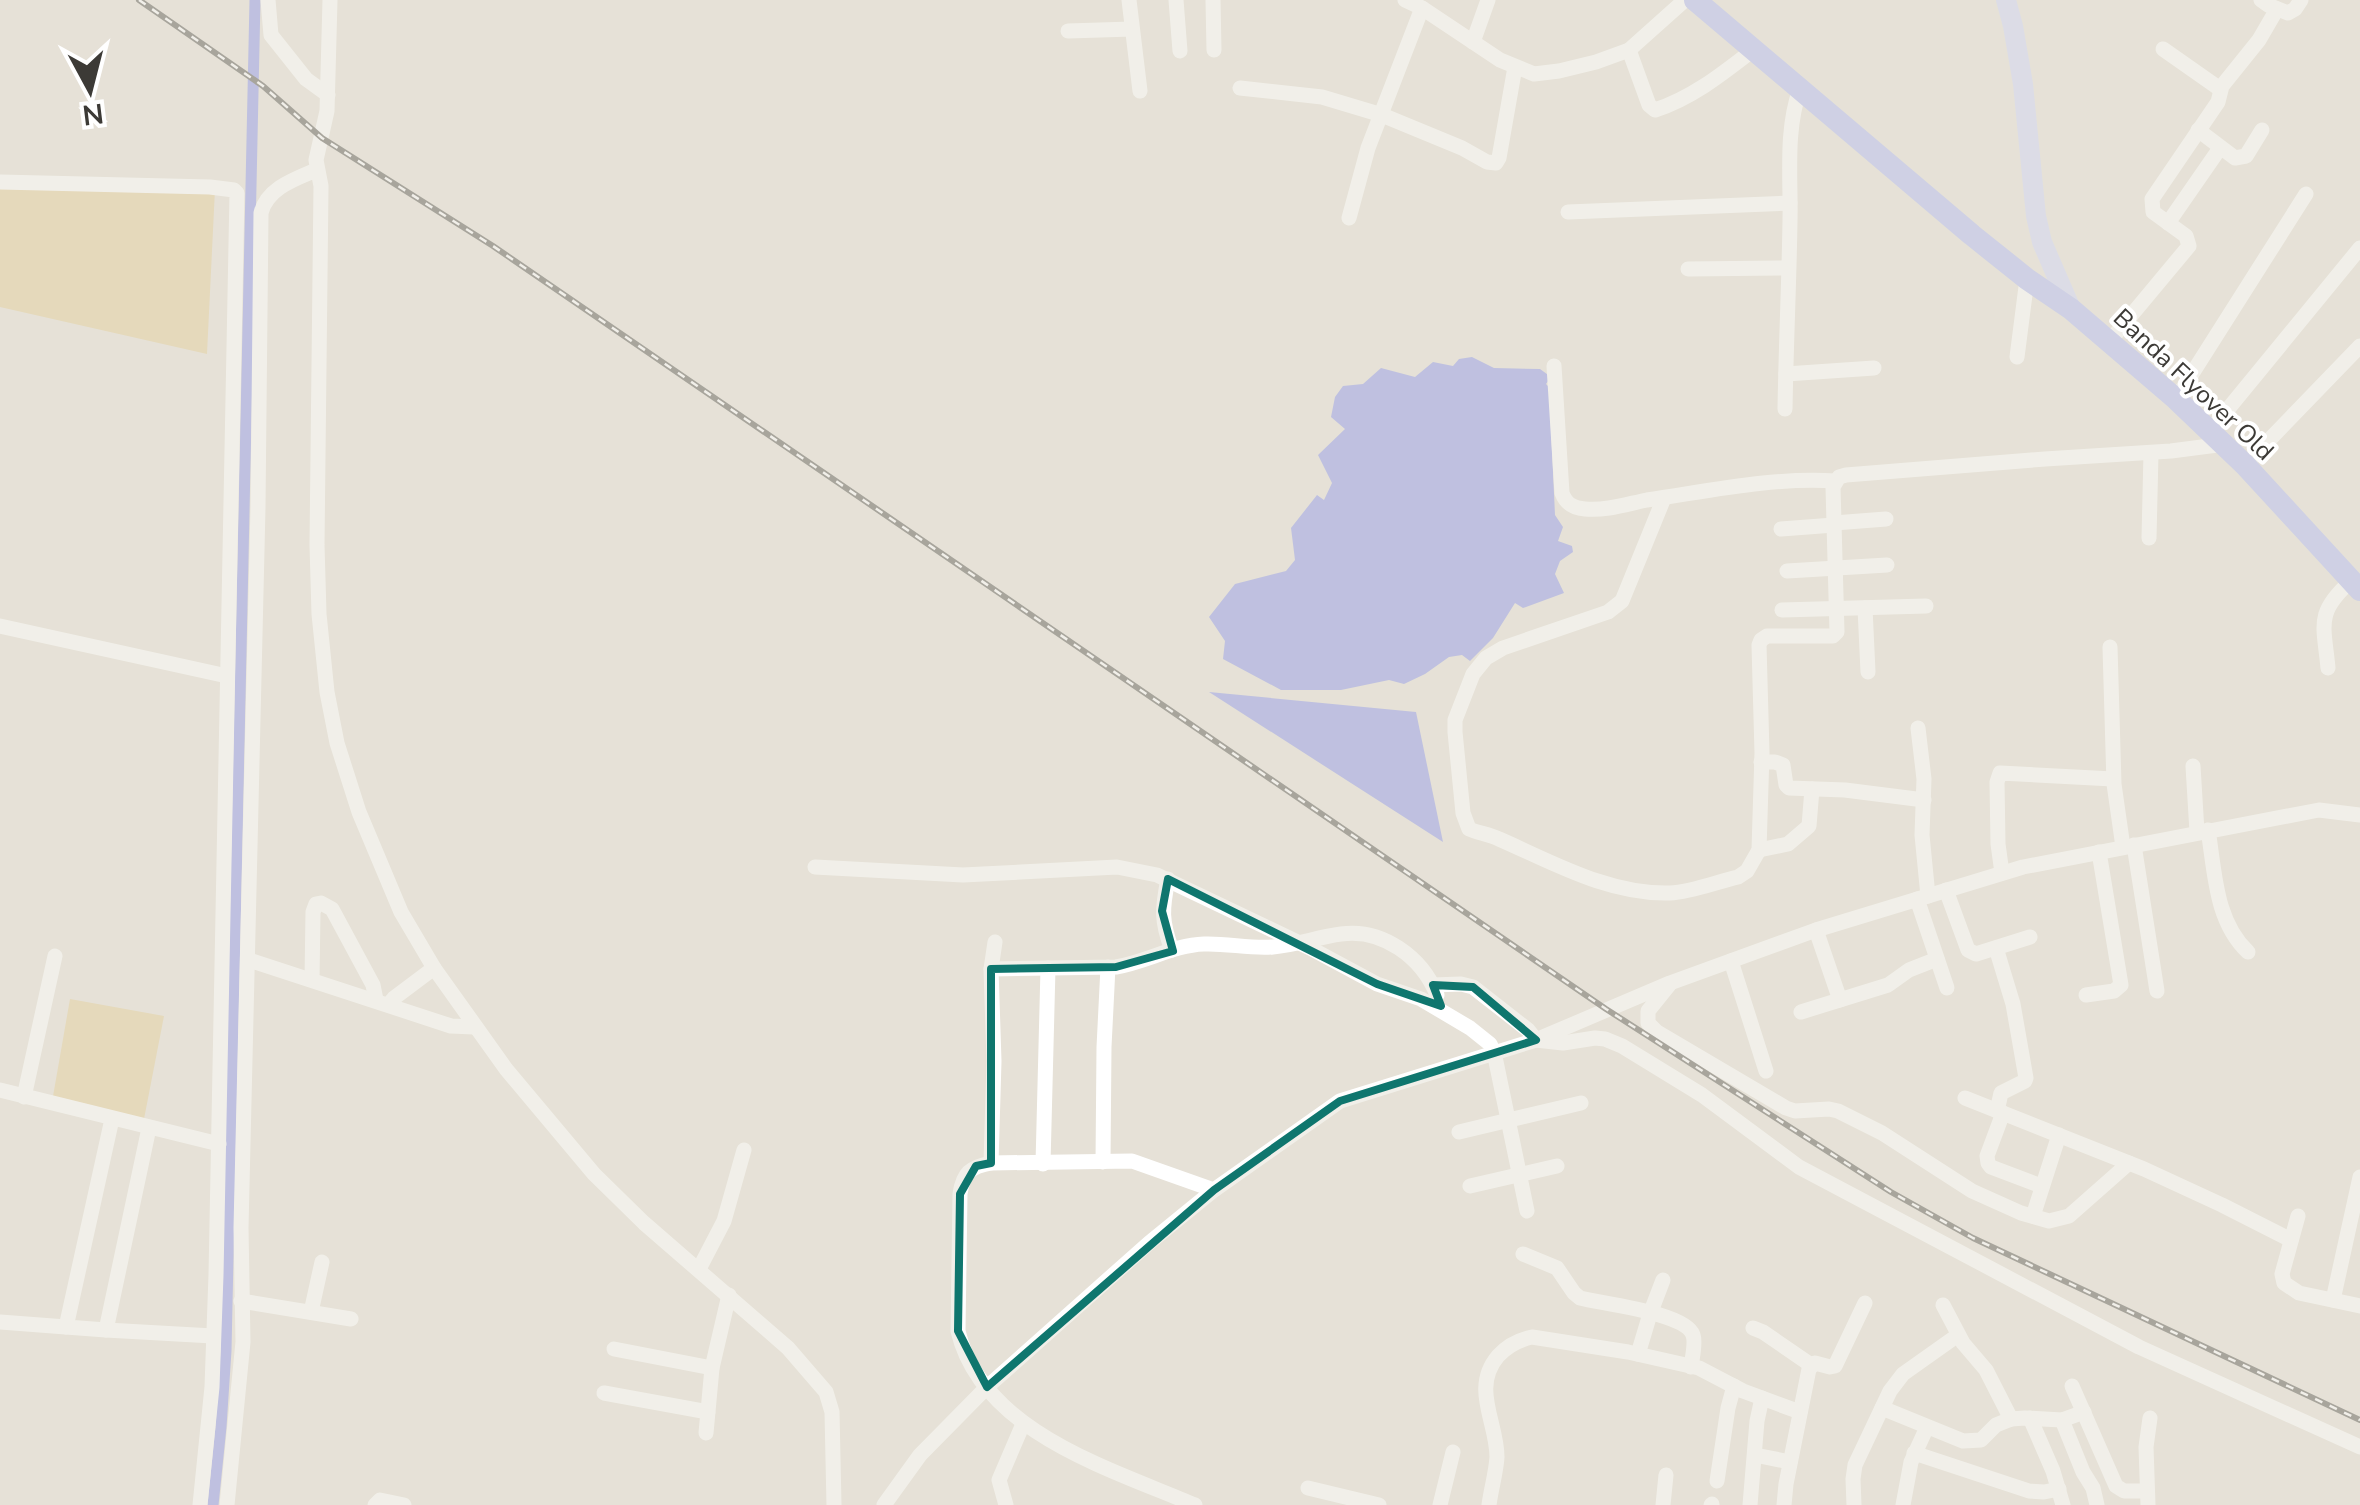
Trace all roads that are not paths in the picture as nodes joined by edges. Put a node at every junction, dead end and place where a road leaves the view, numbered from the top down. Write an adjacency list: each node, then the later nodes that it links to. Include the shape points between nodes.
1 (268, 0): 28 (street, via 272,35 306,79)
2 (330, 0): 28 (street)
3 (1129, 0): 15 (street)
4 (1176, 0): 22 (street)
5 (1213, 0): 19 (street)
6 (1405, 0): 13 (street)
7 (1488, 0): 17 (street)
8 (1685, 0): 20 (street)
9 (1694, 0): 21 (highway, Banda Flyover Old)
10 (2006, 0): 44 (main road, via 2023,84 2036,216)
11 (2261, 0): 14 (street)
12 (2301, 0): 14 (street, via 2292,12)
13 (1422, 8): 17 (street); 29 (street)
14 (2277, 9): 25 (street)
15 (1132, 29): 16 (street); 27 (street)
16 (1068, 31)
17 (1473, 42): 23 (street)
18 (2163, 49): 25 (street)
19 (1214, 50)
20 (1629, 50): 21 (street, via 1654,110 1706,86); 23 (street, via 1542,74)
21 (1753, 50): 26 (highway, Banda Flyover Old)
22 (1180, 51)
23 (1515, 67): 29 (street, via 1496,162)
24 (1240, 88): 29 (street, via 1322,97)
25 (2220, 88): 30 (street)
26 (1800, 89): 36 (street, via 1793,107); 43 (highway, Banda Flyover Old)
27 (1140, 92)
28 (328, 95): 33 (street)
29 (1382, 115): 38 (street)
30 (2198, 130): 32 (street); 39 (street, via 2152,199 2154,212)
31 (2262, 130): 32 (street, via 2242,158)
32 (2220, 148): 39 (street)
33 (316, 170): 100 (street, via 268,196 261,213); 103 (street, via 317,562 328,692 360,812 401,912)
34 (0, 182): 74 (street, via 210,187 236,194)
35 (2306, 194): 51 (street)
36 (1790, 204): 37 (street); 41 (street)
37 (1568, 212)
38 (1349, 218)
39 (2168, 222): 45 (street, via 2189,246)
40 (2360, 248): 53 (street)
41 (1788, 268): 42 (street); 50 (street)
42 (1688, 270)
43 (2027, 279): 44 (highway, Banda Flyover Old); 47 (street)
44 (2071, 310): 45 (highway, Banda Flyover Old)
45 (2109, 342): 51 (highway, Banda Flyover Old)
46 (2360, 346): 55 (street)
47 (2017, 356)
48 (1554, 366): 57 (street, via 1566,502 1587,510)
49 (1874, 368): 50 (street)
50 (1786, 374): 52 (street)
51 (2176, 399): 53 (highway, Banda Flyover Old)
52 (1784, 409)
53 (2218, 438): 54 (street); 55 (highway, Banda Flyover Old)
54 (2150, 452): 56 (street); 61 (street)
55 (2245, 465): 65 (highway, Banda Flyover Old)
56 (1835, 481): 57 (street); 59 (street)
57 (1664, 498): 84 (street, via 1622,601 1608,612 1503,648 1474,674 1454,732 1465,823 1603,883 1649,892 1738,877)
58 (1886, 519): 59 (street)
59 (1834, 524): 60 (street); 63 (street)
60 (1781, 529)
61 (2149, 538)
62 (1887, 565): 63 (street)
63 (1835, 568): 64 (street); 68 (street)
64 (1786, 571)
65 (2355, 586): 72 (street, via 2333,597 2326,609)
66 (1926, 606): 67 (street)
67 (1865, 608): 68 (street); 73 (street)
68 (1836, 609): 69 (street); 76 (street, via 1833,636 1761,640)
69 (1782, 610)
70 (0, 626): 74 (street)
71 (2110, 648): 78 (street)
72 (2328, 668)
73 (1868, 672)
74 (227, 676): 130 (street)
75 (1918, 728): 80 (street)
76 (1761, 762): 79 (street, via 1783,765 1788,787); 84 (street)
77 (2193, 766): 82 (street)
78 (2114, 779): 83 (street); 87 (street, via 1998,775)
79 (1812, 789): 80 (street); 84 (street, via 1810,826 1788,844)
80 (1924, 800): 90 (street)
81 (2360, 815): 82 (street, via 2319,810)
82 (2203, 831): 83 (street); 97 (street, via 2222,914)
83 (2128, 846): 85 (street); 110 (street)
84 (1759, 850)
85 (2099, 852): 87 (street); 111 (street, via 2121,985)
86 (816, 867): 88 (street, via 963,874 1117,866)
87 (2002, 873): 89 (street)
88 (1168, 879): 94 (street); 96 (street, via 1162,911)
89 (1946, 890): 90 (street); 95 (street, via 1972,954)
90 (1923, 898): 91 (street); 99 (street)
91 (1816, 930): 101 (street); 112 (street)
92 (2030, 937): 95 (street)
93 (995, 942): 105 (street)
94 (1301, 944): 96 (street); 108 (street, via 1339,934 1378,937 1413,958); 114 (street)
95 (1996, 948): 124 (street, via 2026,1078 2001,1092)
96 (1172, 950): 102 (street)
97 (2248, 952)
98 (55, 956): 121 (street)
99 (1937, 959): 109 (street); 112 (street, via 1888,986)
100 (248, 960): 106 (street); 152 (street)
101 (1732, 960): 107 (street); 119 (street)
102 (1108, 967): 104 (street); 132 (street)
103 (434, 968): 113 (street); 116 (street)
104 (1048, 968): 105 (street); 135 (street)
105 (992, 969): 133 (street)
106 (312, 980): 113 (street); 113 (street, via 313,912 320,902 332,909)
107 (1670, 984): 117 (street); 143 (street, via 1648,1011 1657,1032 1786,1108 1838,1111 1972,1191)
108 (1433, 985): 114 (street); 117 (street, via 1472,988)
109 (1947, 988)
110 (2157, 991)
111 (2086, 995)
112 (1840, 1000): 115 (street)
113 (382, 1002): 116 (street, via 450,1026)
114 (1444, 1012): 118 (street)
115 (1801, 1012)
116 (474, 1027): 148 (street, via 594,1174)
117 (1536, 1040): 118 (street); 186 (street, via 1595,1038 1622,1046 1799,1167 2139,1347)
118 (1494, 1052): 126 (street); 141 (street, via 1340,1101)
119 (1766, 1072)
120 (0, 1090): 121 (street)
121 (24, 1097): 125 (street)
122 (1965, 1098): 124 (street)
123 (1581, 1103): 126 (street)
124 (2000, 1112): 129 (street); 140 (street, via 1988,1164)
125 (112, 1119): 127 (street); 160 (street)
126 (1508, 1120): 128 (street); 137 (street)
127 (149, 1128): 130 (street); 162 (street)
128 (1460, 1132)
129 (2059, 1135): 134 (street); 140 (street)
130 (218, 1144): 164 (street)
131 (744, 1150): 148 (street, via 724,1221)
132 (1103, 1162): 135 (street); 141 (street, via 1132,1161)
133 (991, 1163): 135 (street); 172 (street, via 967,1170 962,1182 959,1251 958,1332)
134 (2129, 1163): 143 (street, via 2070,1216); 145 (street)
135 (1043, 1164)
136 (1557, 1166): 137 (street)
137 (1520, 1174): 139 (street); 142 (street)
138 (2360, 1177): 151 (street)
139 (1470, 1186)
140 (2041, 1186): 143 (street)
141 (1214, 1190): 172 (street)
142 (1528, 1211)
143 (2033, 1216)
144 (2298, 1216): 145 (street)
145 (2292, 1240): 151 (street, via 2284,1283)
146 (1523, 1254): 157 (street, via 1557,1268 1580,1298)
147 (322, 1262): 156 (street)
148 (699, 1270): 150 (street)
149 (1663, 1280): 157 (street)
150 (728, 1295): 169 (street); 202 (street, via 826,1392)
151 (2333, 1300): 155 (street)
152 (241, 1301): 156 (street); 199 (street)
153 (1866, 1302): 167 (street, via 1835,1366)
154 (1943, 1305): 163 (street)
155 (2360, 1306)
156 (311, 1312): 158 (street)
157 (1650, 1314): 166 (street); 168 (street, via 1669,1316 1692,1331)
158 (351, 1319)
159 (0, 1322): 160 (street)
160 (66, 1327): 162 (street)
161 (1753, 1328): 167 (street)
162 (106, 1330): 164 (street)
163 (1958, 1335): 175 (street, via 1903,1374); 181 (street)
164 (213, 1336): 198 (street)
165 (614, 1349): 169 (street)
166 (1638, 1354): 168 (street); 208 (street, via 1532,1337 1503,1350 1484,1392 1496,1458)
167 (1810, 1365): 177 (street)
168 (1691, 1367): 170 (street)
169 (712, 1368): 176 (street)
170 (1734, 1386): 174 (street); 192 (street)
171 (2072, 1386): 178 (street)
172 (987, 1387): 183 (street); 203 (street, via 920,1456)
173 (604, 1393): 176 (street)
174 (1762, 1398): 177 (street); 189 (street)
175 (1882, 1408): 184 (street); 212 (street, via 1854,1465)
176 (708, 1412): 185 (street)
177 (1800, 1412): 190 (street)
178 (2084, 1412): 182 (street); 196 (street, via 2119,1490)
179 (2030, 1418): 181 (street); 182 (street); 194 (street)
180 (2150, 1418): 196 (street)
181 (2012, 1419): 184 (street, via 1975,1441)
182 (2062, 1420): 214 (street)
183 (1023, 1424): 195 (street); 204 (street, via 999,1480)
184 (1926, 1427): 188 (street)
185 (706, 1434)
186 (2360, 1448)
187 (1453, 1452): 207 (street)
188 (1914, 1453): 194 (street); 213 (street)
189 (1755, 1455): 190 (street); 210 (street)
190 (1790, 1462): 211 (street)
191 (1666, 1475): 209 (street)
192 (1716, 1481)
193 (1308, 1488): 197 (street)
194 (2061, 1497)
195 (1161, 1498): 205 (street)
196 (2148, 1498)
197 (1344, 1501): 206 (street)
198 (200, 1505)
199 (227, 1505)
200 (376, 1505): 201 (street)
201 (404, 1505)
202 (834, 1505)
203 (884, 1505)
204 (1006, 1505)
205 (1195, 1505)
206 (1379, 1505)
207 (1440, 1505)
208 (1489, 1505)
209 (1663, 1505)
210 (1750, 1505)
211 (1784, 1505)
212 (1854, 1505)
213 (1903, 1505)
214 (2098, 1505)

